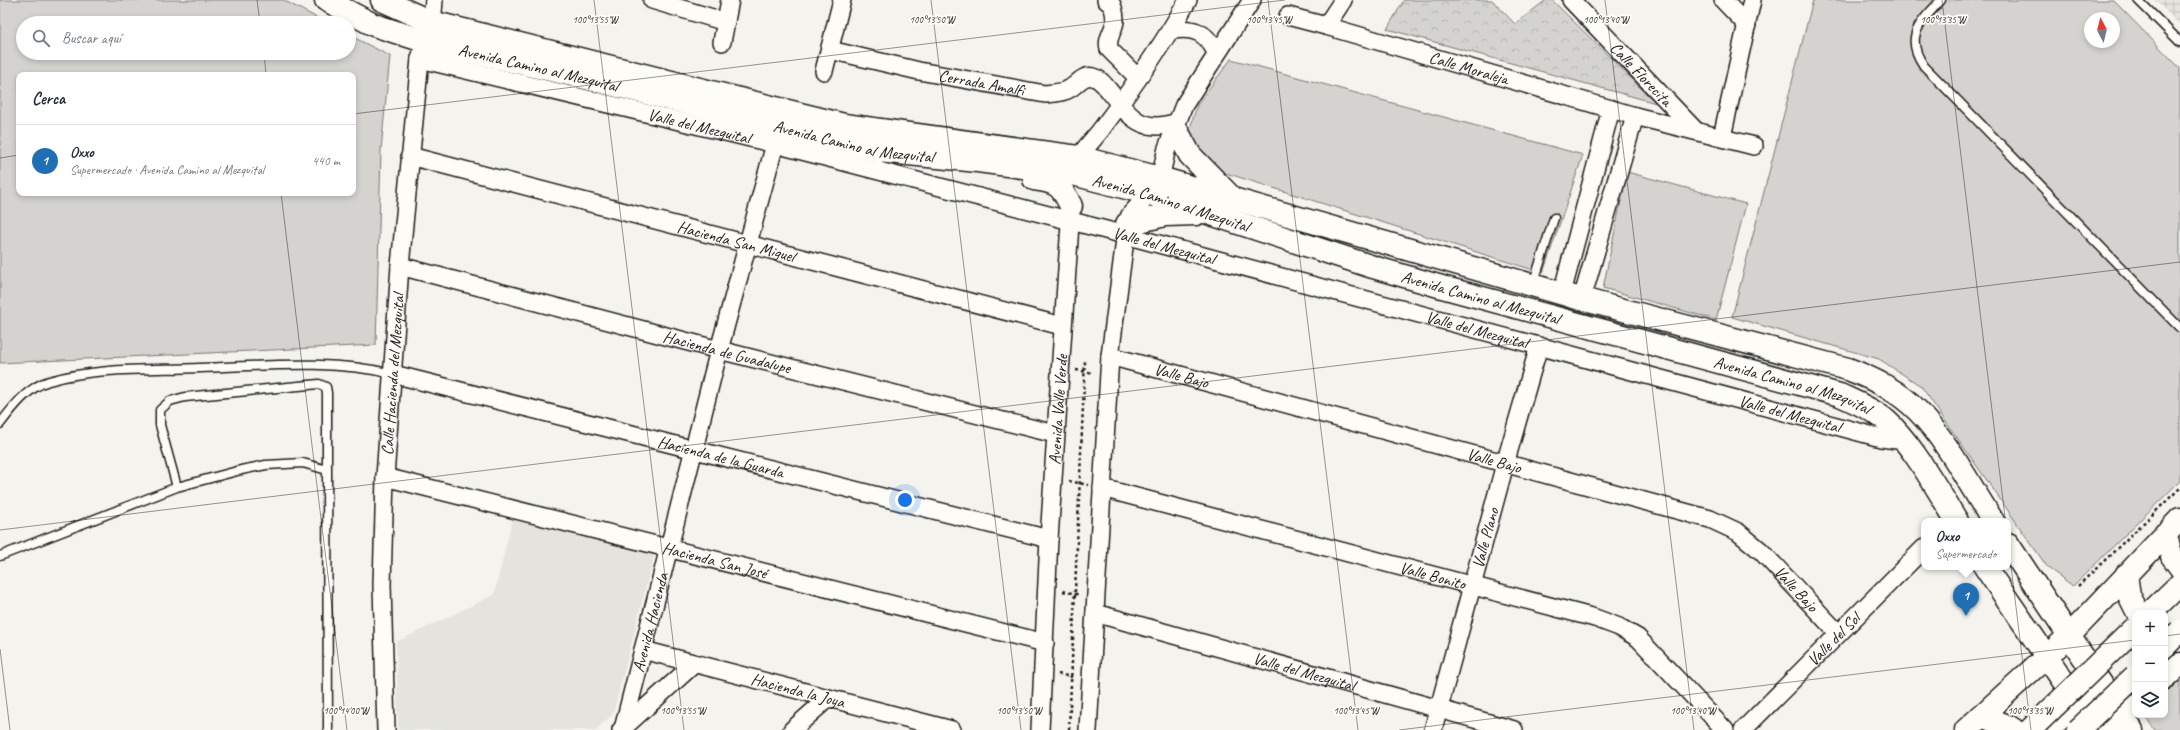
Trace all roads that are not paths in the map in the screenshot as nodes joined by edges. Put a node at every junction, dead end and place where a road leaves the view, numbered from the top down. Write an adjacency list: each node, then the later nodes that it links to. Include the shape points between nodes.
1 (326, 0): 21 (main road, Avenida Camino al Mezquital, via 374,25)
2 (382, 0): 21 (main road, Avenida Camino al Mezquital)
3 (434, 0): 21 (street, Calle Hacienda del Mezquital)
4 (652, 0): 17 (street)
5 (730, 0): 17 (street)
6 (842, 0): 24 (street)
7 (1106, 0): 27 (street, via 1112,5 1114,13 1109,48)
8 (1188, 0): 20 (street)
9 (1252, 0): 25 (street)
10 (1343, 0): 19 (street)
11 (1571, 0): 32 (street, Calle Florecita)
12 (1724, 0): 18 (street)
13 (1752, 0): 18 (street)
14 (1941, 0): 53 (lane, via 1920,23 1914,36 1916,55 1924,66)
15 (2138, 0): 23 (lane)
16 (1288, 16): 19 (street, Calle Moraleja)
17 (726, 22): 22 (street)
18 (1748, 25): 33 (street)
19 (1326, 26): 29 (street, Calle Moraleja)
20 (1170, 31): 25 (street, via 1186,29 1203,34 1211,42); 27 (street)
21 (425, 41): 34 (street, Valle del Mezquital); 36 (main road, Avenida Camino al Mezquital, via 578,76); 37 (street, Calle Hacienda del Mezquital); 38 (main road, Avenida Camino al Mezquital, via 844,125)
22 (722, 42)
23 (2180, 42)
24 (830, 50): 26 (street); 28 (street, Cerrada Amalfi, via 918,71 1045,94 1059,93 1083,78 1093,77 1103,83)
25 (1216, 53): 31 (street, via 1184,105)
26 (824, 71)
27 (1138, 78): 28 (street)
28 (1119, 104): 31 (street, via 1132,118 1150,126); 38 (street)
29 (1611, 109): 30 (street, Calle Moraleja); 39 (street)
30 (1636, 116): 32 (street, Calle Moraleja); 41 (street)
31 (1176, 124): 40 (street); 42 (main road, via 1190,155)
32 (1695, 130): 33 (street, Calle Moraleja)
33 (1722, 137): 35 (street, Calle Moraleja)
34 (775, 144): 43 (street, Valle del Mezquital); 46 (street, Avenida Hacienda)
35 (1754, 146)
36 (878, 151): 38 (main road, Avenida Camino al Mezquital, via 978,161); 43 (main road, via 916,165 941,170 1051,181 1061,187)
37 (410, 156): 46 (street, Hacienda San Miguel); 47 (street, Calle Hacienda del Mezquital)
38 (1076, 165): 40 (main road, Avenida Camino al Mezquital); 43 (street, Avenida Valle Verde)
39 (1591, 182): 41 (street); 49 (street)
40 (1155, 186): 42 (main road, Avenida Camino al Mezquital); 45 (street, via 1130,215)
41 (1614, 190): 49 (street)
42 (1227, 207): 45 (main road, via 1151,218); 48 (main road, Avenida Camino al Mezquital); 50 (main road, Avenida Camino al Mezquital, via 1373,267)
43 (1071, 213): 45 (street, Valle del Mezquital); 51 (street, Avenida Valle Verde)
44 (1554, 218): 48 (lane)
45 (1126, 230): 54 (street, Valle del Mezquital); 56 (street)
46 (747, 244): 51 (street, Hacienda San Miguel); 55 (street, Avenida Hacienda)
47 (400, 266): 55 (street, Hacienda de Guadalupe); 57 (street, Calle Hacienda del Mezquital)
48 (1533, 285): 49 (main road, Avenida Camino al Mezquital)
49 (1570, 302): 50 (main road); 52 (main road); 68 (main road, Avenida Camino al Mezquital, via 1848,369 1875,379 1919,412 1939,437)
50 (1544, 314): 52 (main road, Avenida Camino al Mezquital)
51 (1062, 326): 59 (street, Avenida Valle Verde)
52 (1587, 327): 60 (main road, Avenida Camino al Mezquital, via 1840,395 1884,418)
53 (2180, 328)
54 (1539, 346): 60 (street, Valle del Mezquital, via 1881,438); 62 (street, Valle Plano)
55 (719, 350): 59 (street, Hacienda de Guadalupe); 61 (street, Avenida Hacienda)
56 (1110, 356): 62 (street, Valle Bajo); 66 (street)
57 (393, 374): 58 (lane, via 371,368 320,364 89,373 48,381 28,392); 61 (street, Hacienda de la Guarda); 64 (street, Calle Hacienda del Mezquital)
58 (0, 424)
59 (1055, 434): 70 (street, Avenida Valle Verde)
60 (1905, 441): 67 (main road, Avenida Camino al Mezquital)
61 (695, 449): 70 (street, Hacienda de la Guarda); 71 (street, Avenida Hacienda)
62 (1505, 464): 79 (street, Valle Plano); 85 (street, Valle Bajo, via 1710,519 1738,532 1761,551)
63 (327, 470): 65 (lane, via 303,463 272,464); 65 (lane, via 326,387 319,384 186,397 170,401 160,410 160,426); 104 (lane)
64 (385, 477): 71 (street, Hacienda San José); 105 (street, Calle Hacienda del Mezquital, via 382,585)
65 (177, 487): 74 (lane)
66 (1102, 488): 79 (street, Valle Bonito); 80 (street)
67 (1954, 518)
68 (1991, 518)
69 (2173, 527): 75 (main road, via 2172,556); 77 (main road)
70 (1048, 539): 89 (street, Avenida Valle Verde)
71 (669, 549): 89 (street, Hacienda San José); 91 (street, Avenida Hacienda)
72 (2011, 549): 87 (main road)
73 (1921, 551): 85 (street, Valle del Sol)
74 (0, 556)
75 (2180, 567)
76 (1987, 570): 92 (main road)
77 (2126, 575): 81 (main road, via 2129,595); 87 (main road)
78 (2180, 584): 82 (main road)
79 (1473, 586): 100 (street, Valle Plano); 112 (street, Valle Bonito, via 1595,618 1632,634 1653,652)
80 (1095, 605): 100 (street, Valle del Mezquital); 109 (street)
81 (2136, 610)
82 (2153, 610)
83 (2132, 631): 115 (main road, bridge)
84 (2180, 631): 90 (main road, bridge)
85 (1838, 633): 113 (street, Valle del Sol)
86 (2168, 635): 88 (main road)
87 (2069, 636): 92 (main road); 95 (main road)
88 (2180, 639)
89 (1045, 643): 108 (street, Avenida Valle Verde)
90 (2168, 643)
91 (644, 650): 93 (street, Hacienda la Joya); 103 (street, Avenida Hacienda)
92 (2046, 656): 99 (main road); 102 (main road)
93 (694, 664): 98 (street, Hacienda la Joya); 103 (street, Avenida Hacienda)
94 (2180, 664): 96 (main road)
95 (2095, 675): 99 (main road); 101 (main road)
96 (2168, 675)
97 (2132, 679): 117 (main road, bridge)
98 (827, 699): 106 (street); 107 (street, Hacienda la Joya)
99 (2078, 703): 116 (main road); 118 (main road)
100 (1439, 709): 110 (street, Valle Plano); 111 (street, Valle del Mezquital)
101 (2130, 718): 119 (main road)
102 (1974, 723): 114 (main road, via 2008,726)
103 (622, 729)
104 (328, 730)
105 (386, 730)
106 (792, 730)
107 (952, 730)
108 (1040, 730)
109 (1088, 730)
110 (1433, 730)
111 (1514, 730)
112 (1725, 730)
113 (1743, 730)
114 (2014, 730)
115 (2030, 730)
116 (2048, 730)
117 (2078, 730)
118 (2097, 730)
119 (2107, 730)

